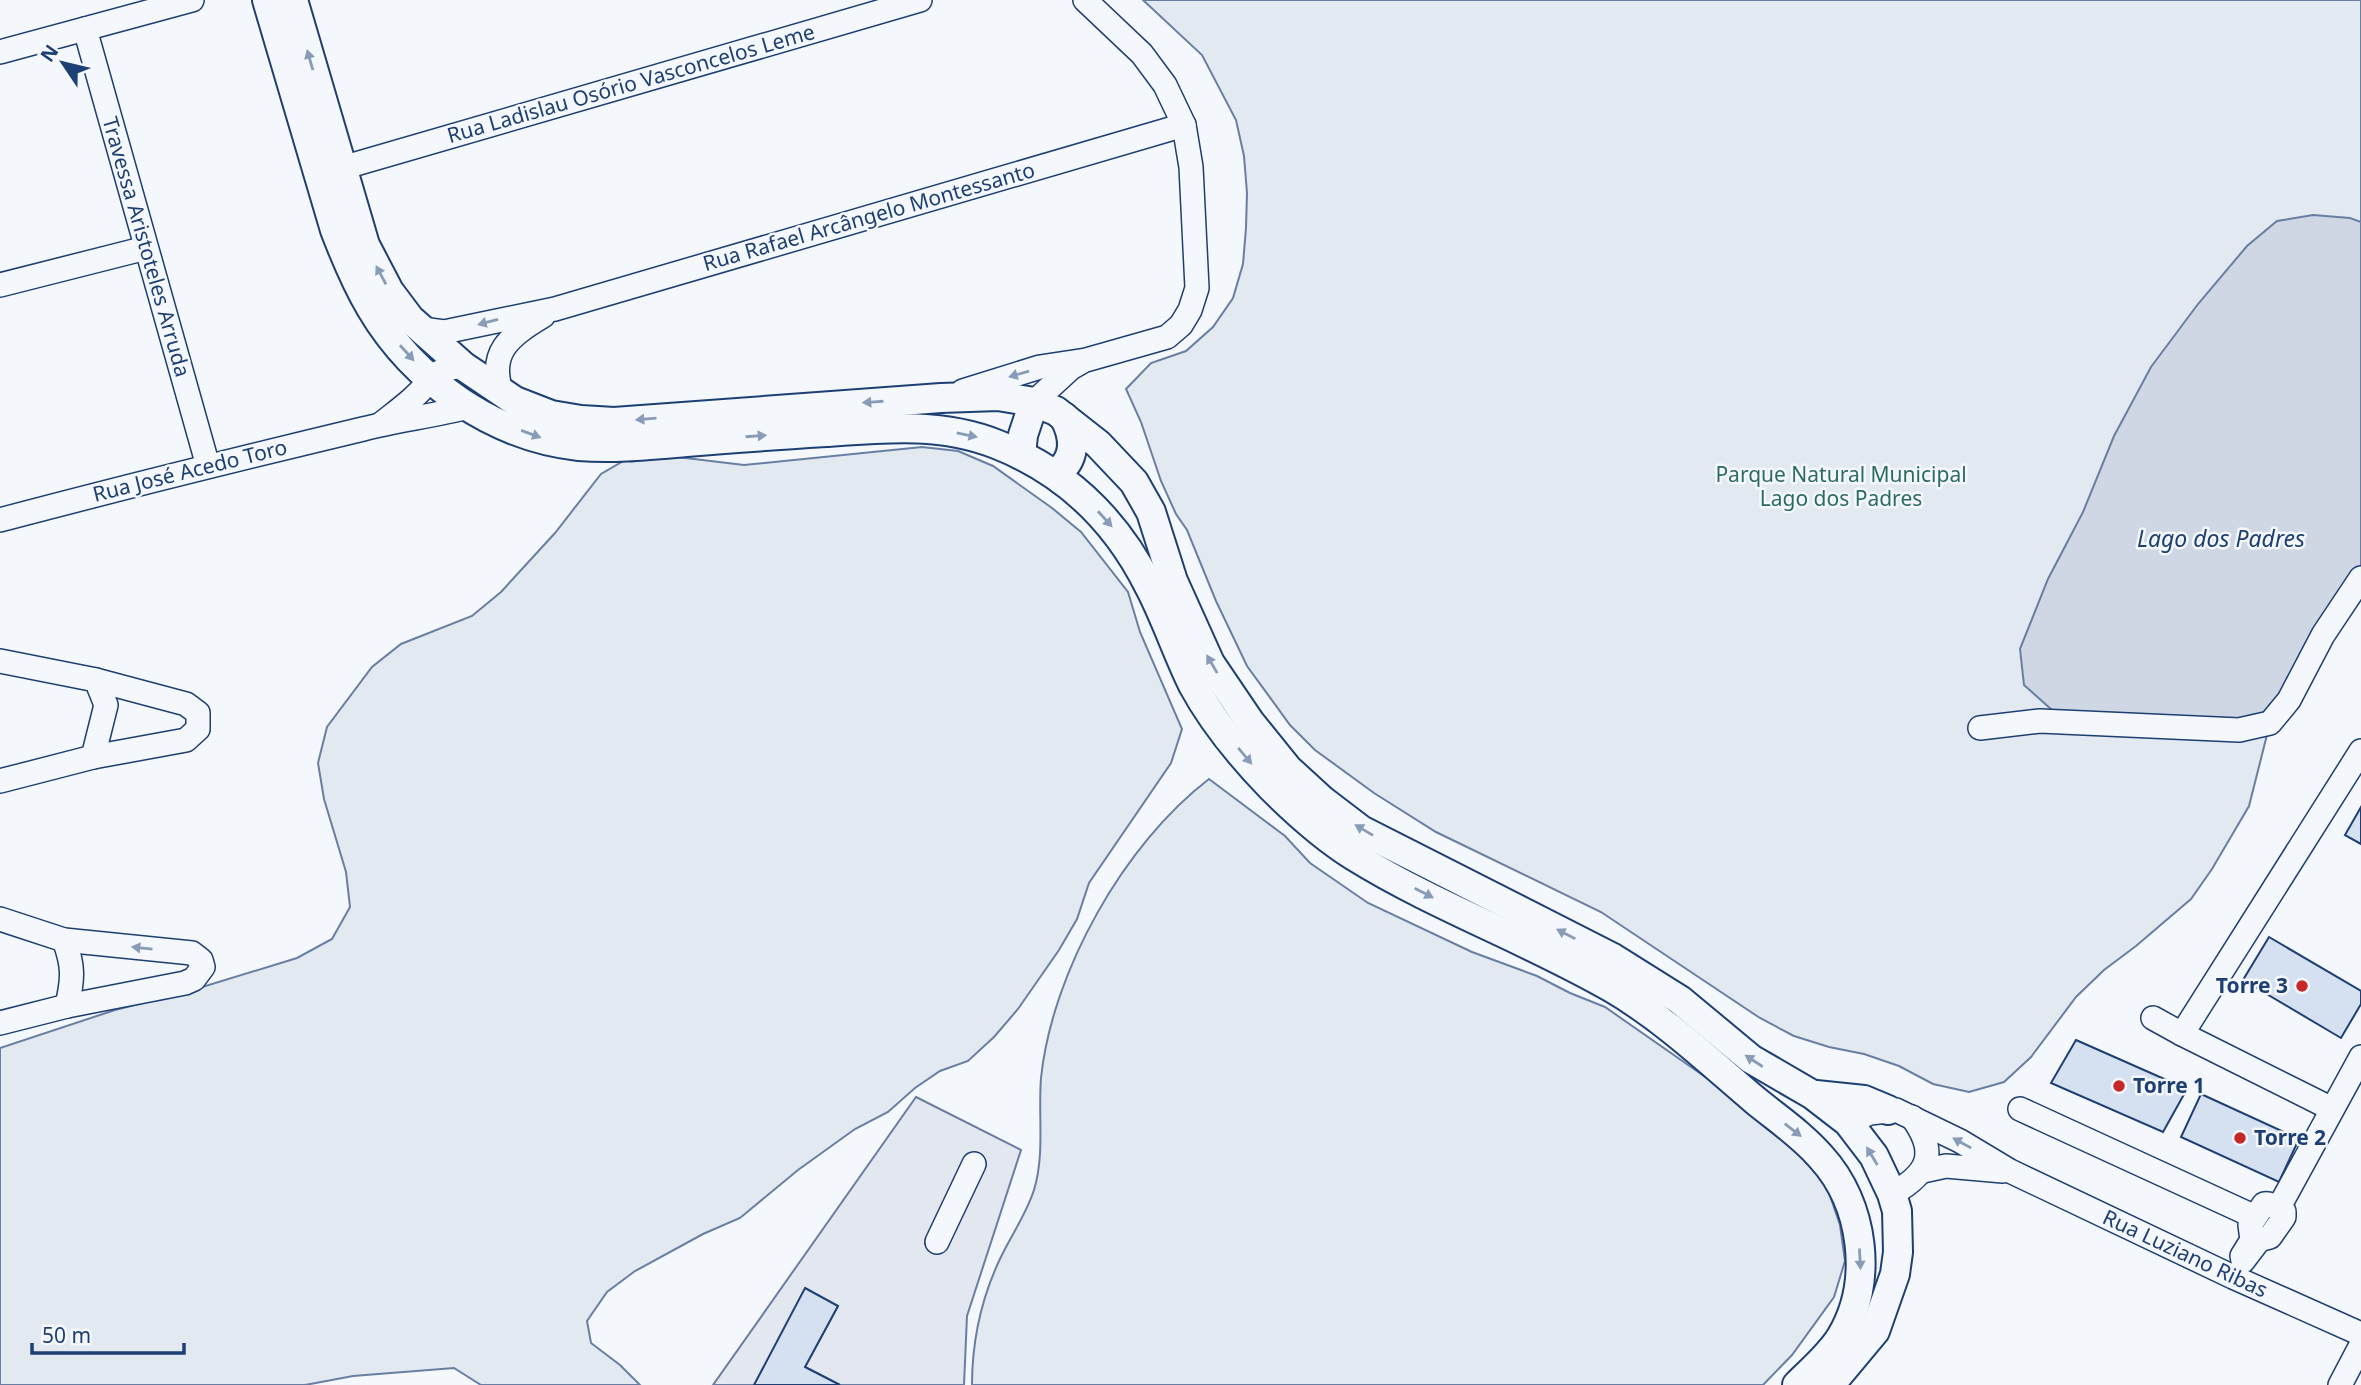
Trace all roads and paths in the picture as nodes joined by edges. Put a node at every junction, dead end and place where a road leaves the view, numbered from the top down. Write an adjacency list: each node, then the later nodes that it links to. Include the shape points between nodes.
1 (192, 0): 6 (street)
2 (267, 0): 16 (main road, one-way to 16, via 348,262 378,319)
3 (293, 0): 9 (main road, one-way to 3)
4 (920, 0): 9 (street, Rua Ladislau Osório Vasconcelos Leme)
5 (1085, 0): 8 (street, via 1142,54 1165,85)
6 (85, 29): 7 (street); 10 (street, Travessa Aristoteles Arruda)
7 (0, 52)
8 (1184, 125): 12 (street, Rua Rafael Arcângelo Montessanto); 14 (street, via 1191,167 1197,288 1190,310 1167,337)
9 (342, 168): 13 (main road, one-way to 9, via 389,291 365,245)
10 (146, 248): 11 (street); 23 (street, Travessa Aristoteles Arruda)
11 (0, 285)
12 (555, 309): 13 (street, Rua Rafael Arcângelo Montessanto, one-way to 13, via 444,332); 17 (street, Rua Rafael Arcângelo Montessanto, via 506,344 496,377)
13 (422, 329): 15 (main road)
14 (1086, 360): 18 (street, one-way to 18, via 1040,368); 19 (street, via 1071,368)
15 (463, 366): 16 (street); 17 (main road)
16 (430, 377): 20 (main road); 21 (street, Rua José Acedo Toro)
17 (502, 394): 18 (main road, one-way to 17, via 614,422 551,415)
18 (942, 398): 19 (main road, via 998,396)
19 (1051, 404): 22 (main road, via 1023,435); 24 (main road, via 1072,431 1070,456); 40 (main road, one-way to 19, via 1751,1059 1680,1000 1613,958 1361,830 1323,801 1250,722 1210,663 1173,580 1151,512 1134,482)
20 (468, 407): 21 (street, Rua José Acedo Toro); 22 (main road, one-way to 22, via 540,438 579,446 935,428 976,437)
21 (381, 424): 23 (street, Rua José Acedo Toro)
22 (1021, 456): 24 (main road)
23 (208, 466): 25 (street, Rua José Acedo Toro)
24 (1055, 474): 45 (main road, one-way to 45, via 1105,517 1128,547 1216,722 1271,787 1309,822 1352,855 1615,989 1671,1028)
25 (0, 520)
26 (2361, 578): 29 (street, via 2323,635 2289,700 2270,723 2239,730 2040,721)
27 (0, 661): 28 (street)
28 (96, 680): 31 (street, via 106,705); 31 (street, via 186,704 198,713 198,729 186,740)
29 (1979, 729)
30 (2361, 751): 38 (street)
31 (93, 757): 32 (street)
32 (0, 781)
33 (0, 919): 34 (street)
34 (64, 940): 35 (street, via 72,959); 35 (street, one-way to 34, via 184,983 203,967 192,953)
35 (67, 1006): 37 (street)
36 (2153, 1018): 38 (street)
37 (0, 1023)
38 (2182, 1034): 42 (street)
39 (2361, 1057): 42 (street)
40 (1813, 1095): 43 (main road, via 1864,1100); 44 (main road)
41 (2020, 1109): 52 (street)
42 (2332, 1109): 51 (street)
43 (1900, 1114): 44 (street, via 1870,1113); 47 (street, via 1925,1139); 48 (street, Rua Luziano Ribas, one-way to 43)
44 (1848, 1122): 45 (main road, via 1835,1137); 50 (main road, one-way to 44, via 1874,1156)
45 (1825, 1161): 49 (main road)
46 (974, 1164): 53 (street)
47 (1923, 1171): 48 (street, Rua Luziano Ribas, via 1947,1166); 50 (street)
48 (2010, 1171): 54 (street, Rua Luziano Ribas)
49 (1845, 1192): 50 (main road); 57 (main road, one-way to 57, via 1857,1228 1861,1266 1857,1291 1839,1341)
50 (1892, 1194): 58 (main road, via 1898,1252 1888,1300 1875,1331)
51 (2278, 1209): 52 (street, via 2266,1203); 54 (street, via 2284,1214 2273,1234 2259,1240)
52 (2253, 1216): 54 (street, via 2249,1227 2252,1240)
53 (937, 1242)
54 (2238, 1269): 55 (street, Rua Luziano Ribas)
55 (2361, 1334)
56 (2361, 1345): 59 (street)
57 (1797, 1385)
58 (1830, 1385)
59 (2340, 1385)

